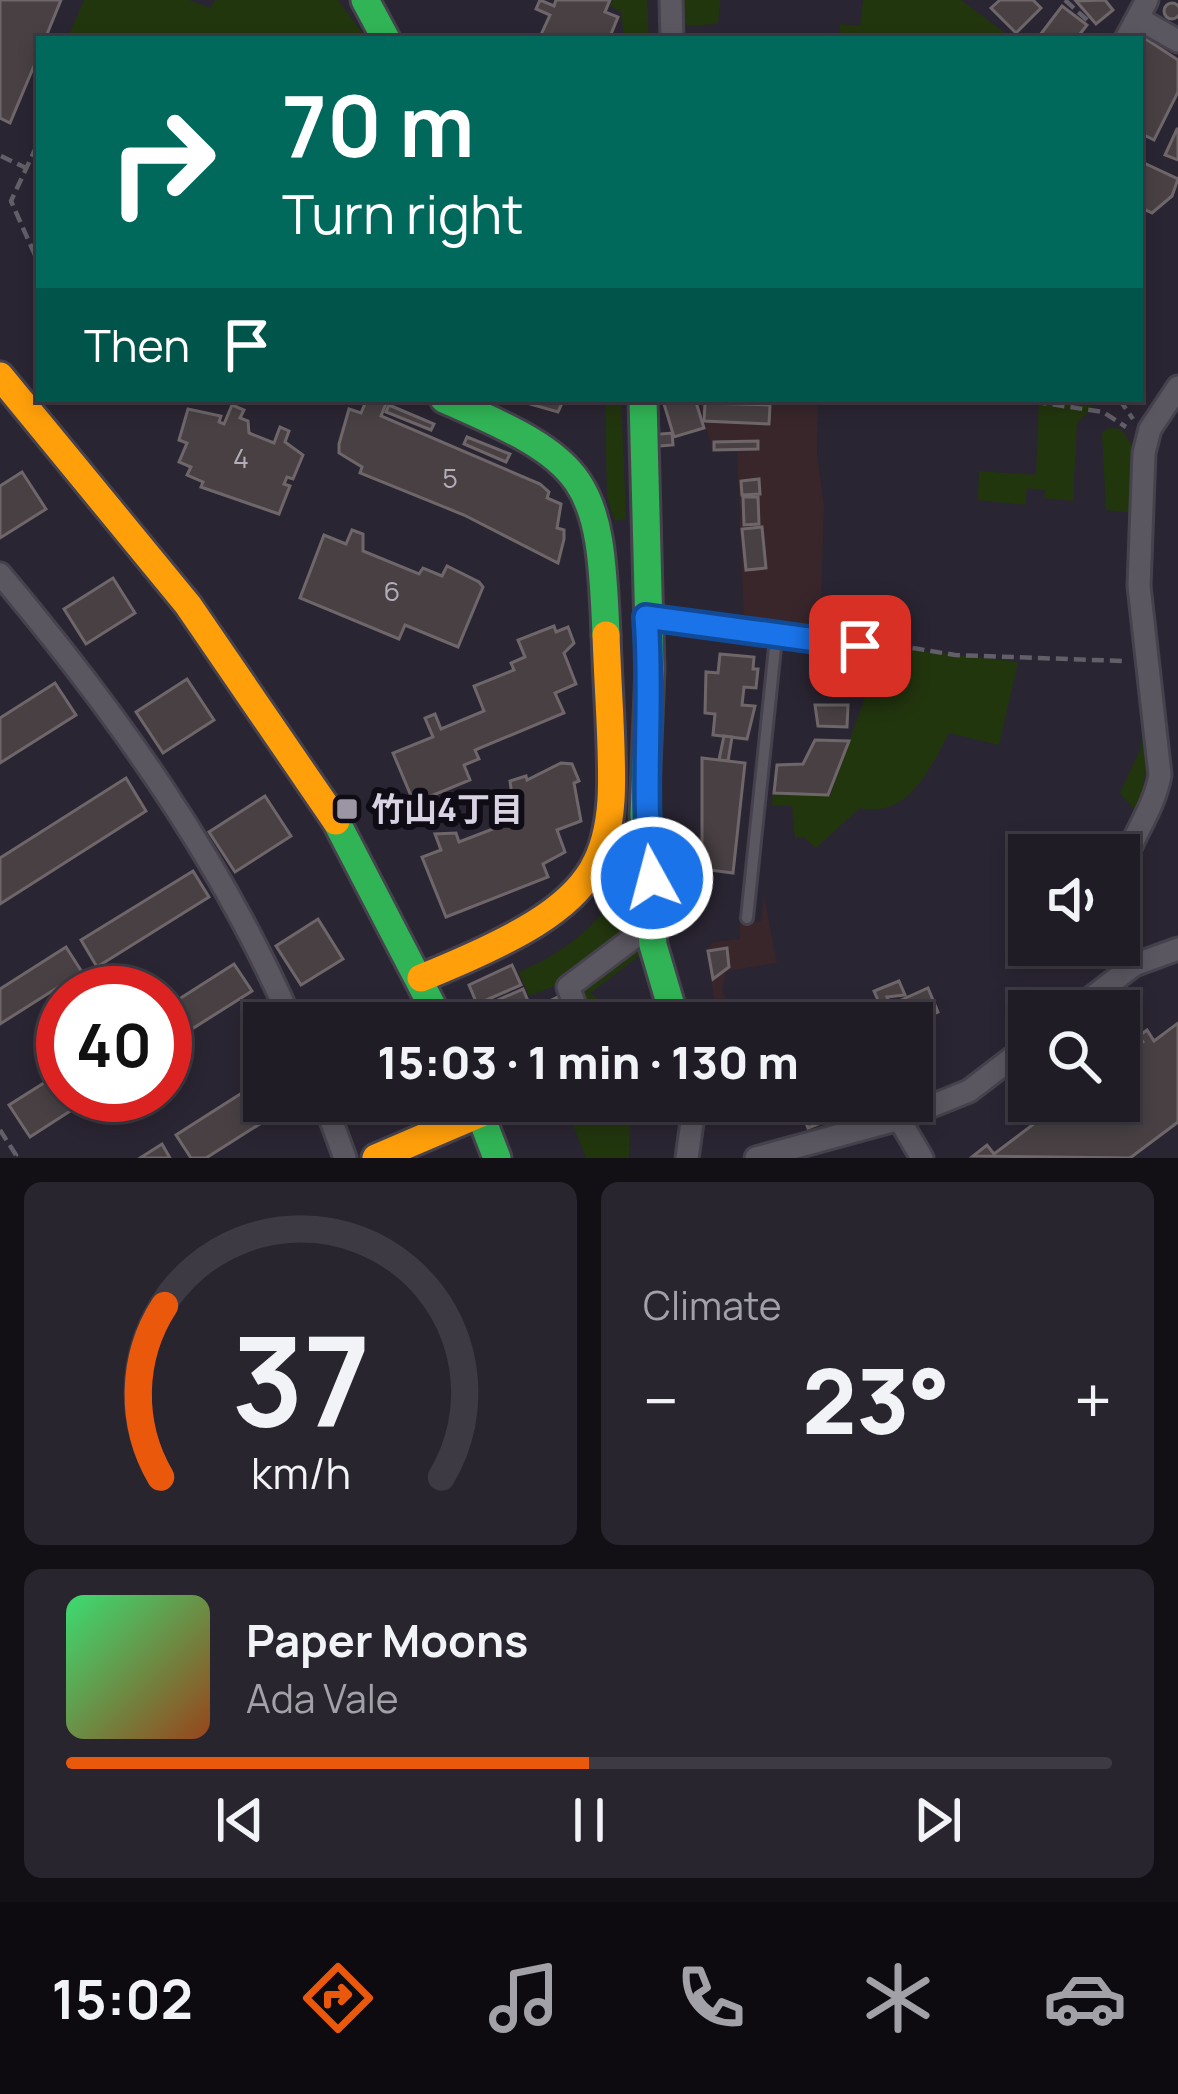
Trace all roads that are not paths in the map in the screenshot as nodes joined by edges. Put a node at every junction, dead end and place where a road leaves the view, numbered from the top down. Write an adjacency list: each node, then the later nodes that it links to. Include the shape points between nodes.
1 (365, 0): 4 (street)
2 (671, 0): 5 (street)
3 (1144, 10): 6 (street); 7 (street)
4 (384, 36)
5 (673, 36)
6 (1128, 36)
7 (1178, 41)
8 (0, 376): 24 (street, via 210,628 349,841)
9 (1178, 388): 18 (street, via 1144,453 1139,586 1160,775)
10 (451, 402): 17 (street, via 542,442 582,482 602,536)
11 (643, 402): 13 (street)
12 (0, 574): 26 (street, via 131,738 192,830)
13 (646, 617): 14 (lane); 16 (street)
14 (776, 638): 15 (lane); 19 (lane)
15 (860, 646)
16 (646, 722): 17 (street); 20 (street)
17 (609, 725): 24 (street, via 614,825 585,891 533,930)
18 (1137, 834)
19 (747, 918)
20 (652, 923): 28 (street, via 568,987); 29 (street)
21 (1178, 949): 22 (street)
22 (1140, 963)
23 (1133, 966): 25 (street)
24 (421, 978): 27 (street)
25 (1101, 990)
26 (281, 1002)
27 (432, 1002)
28 (574, 1002)
29 (670, 1002)
30 (1008, 1062): 31 (street)
31 (933, 1105)
32 (332, 1122): 38 (street)
33 (448, 1122): 39 (street)
34 (484, 1122): 40 (street)
35 (692, 1122): 41 (street)
36 (888, 1122): 42 (street)
37 (901, 1122): 43 (street)
38 (345, 1158)
39 (376, 1158)
40 (497, 1158)
41 (687, 1158)
42 (756, 1158)
43 (922, 1158)

